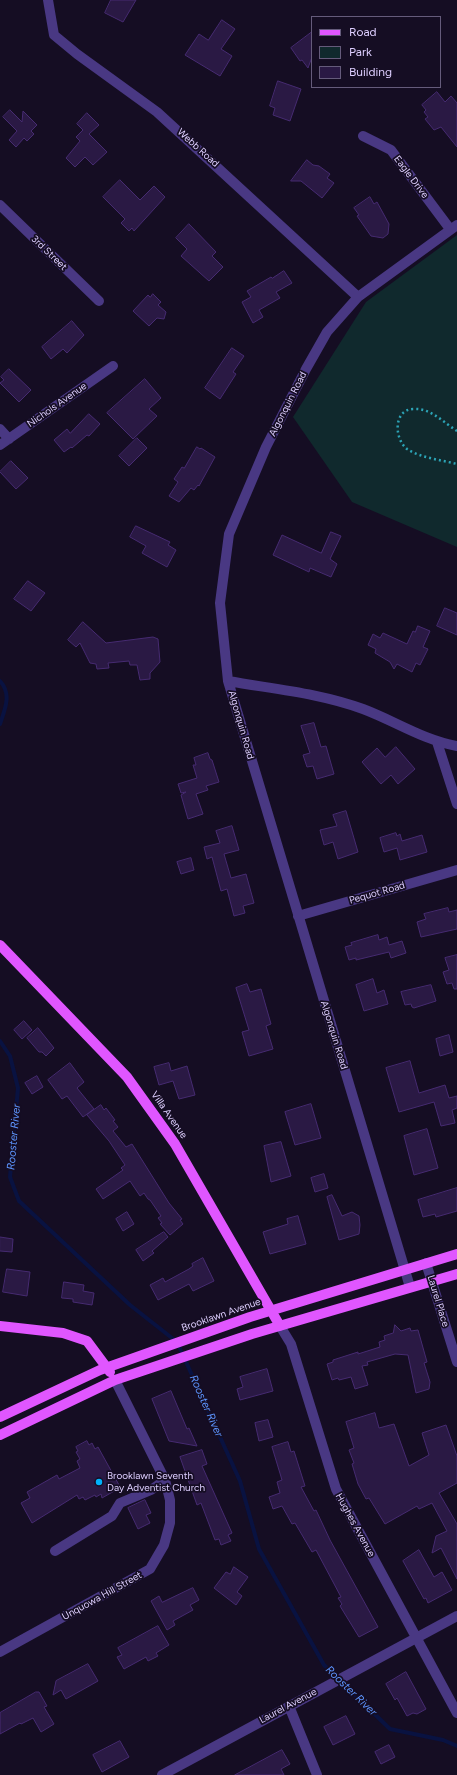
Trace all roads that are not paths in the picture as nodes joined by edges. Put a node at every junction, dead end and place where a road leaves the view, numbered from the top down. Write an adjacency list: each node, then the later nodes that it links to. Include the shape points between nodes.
1 (48, 0): 5 (street, Webb Road, via 54,36 157,112)
2 (363, 136): 4 (street, Eagle Drive, via 391,150)
3 (0, 205): 6 (street, 3rd Street)
4 (454, 227): 5 (street, Algonquin Road)
5 (358, 298): 11 (street, Algonquin Road, via 327,332 306,369 266,447 229,534 220,603)
6 (99, 301)
7 (113, 366): 9 (street, Nichols Avenue)
8 (0, 429): 9 (street)
9 (9, 439): 10 (street, Nichols Avenue)
10 (0, 445)
11 (228, 681): 12 (street, via 306,694 363,709); 16 (street, Algonquin Road)
12 (437, 742): 13 (street); 14 (street)
13 (457, 746)
14 (457, 804)
15 (457, 870): 16 (street, Pequot Road)
16 (298, 916): 20 (street, Algonquin Road)
17 (0, 945): 24 (main road, Villa Avenue, via 127,1077 174,1144)
18 (457, 1254): 19 (main road, Brooklawn Avenue)
19 (426, 1263): 20 (main road, Brooklawn Avenue); 22 (street, Laurel Place)
20 (406, 1269): 23 (street, Algonquin Road); 24 (main road, Brooklawn Avenue)
21 (457, 1274): 22 (main road)
22 (431, 1281): 23 (main road); 27 (street, Laurel Place)
23 (410, 1287): 26 (main road)
24 (270, 1310): 26 (main road, Villa Avenue); 28 (main road, Brooklawn Avenue)
25 (0, 1326): 28 (main road, via 63,1333 87,1341)
26 (280, 1326): 29 (main road); 35 (street, Hughes Avenue, via 290,1344 336,1489)
27 (457, 1362)
28 (108, 1368): 29 (main road); 30 (main road, Brooklawn Avenue)
29 (115, 1380): 31 (main road); 32 (street, Unquowa Hill Street)
30 (0, 1417)
31 (0, 1435)
32 (165, 1480): 33 (street, via 151,1490 120,1503 112,1516); 36 (street, Unquowa Hill Street, via 170,1500 170,1523 164,1545 150,1569)
33 (54, 1551)
34 (457, 1616): 35 (street, Laurel Avenue)
35 (417, 1639): 37 (street, Laurel Avenue); 38 (street, Hughes Avenue)
36 (0, 1652)
37 (289, 1706): 39 (street, Laurel Avenue); 40 (street)
38 (457, 1713)
39 (162, 1775)
40 (317, 1775)

